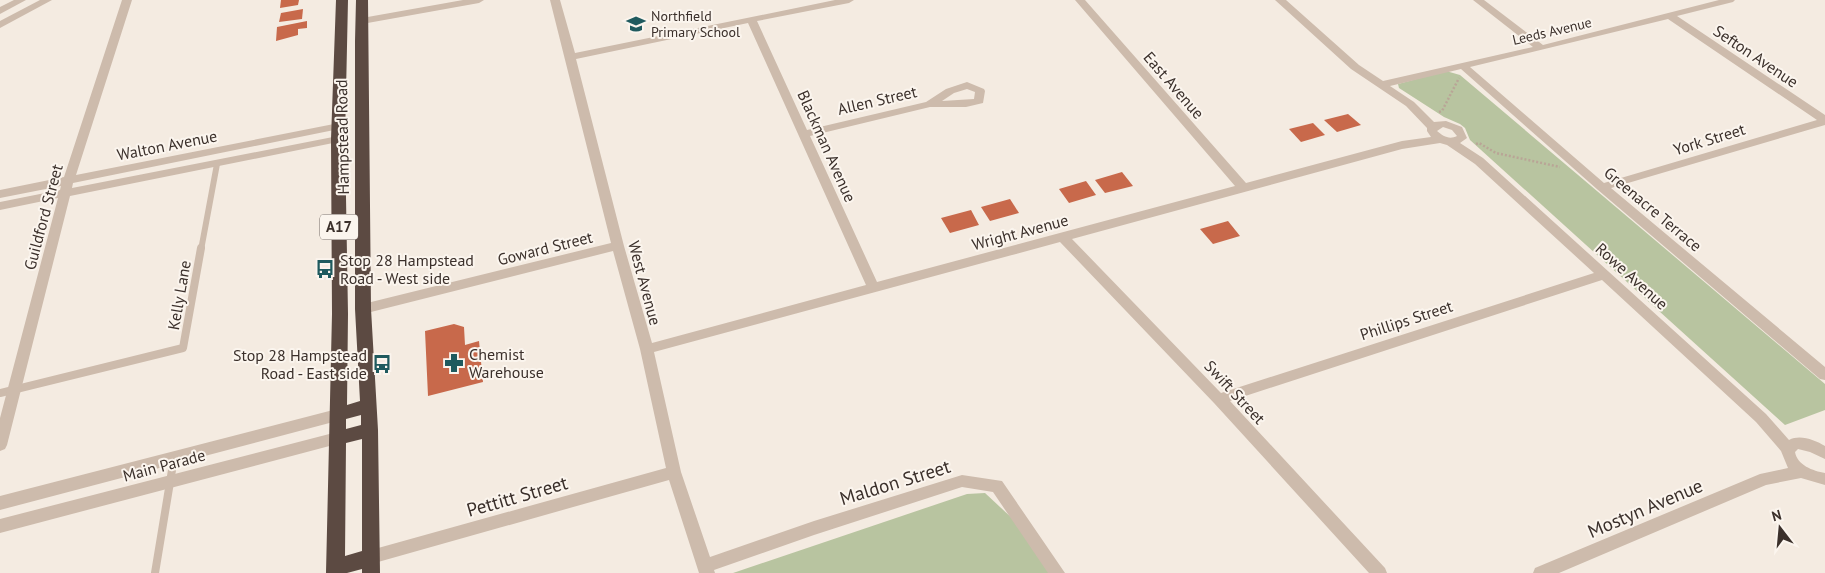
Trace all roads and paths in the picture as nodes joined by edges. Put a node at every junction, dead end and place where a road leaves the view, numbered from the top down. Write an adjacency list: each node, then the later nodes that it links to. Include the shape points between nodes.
1 (21, 0): 13 (street)
2 (47, 0): 18 (street)
3 (127, 0): 37 (street, Guildford Street)
4 (342, 0): 17 (highway, Hampstead Road / A17)
5 (362, 0): 16 (highway, Hampstead Road / A17)
6 (479, 0): 16 (street)
7 (555, 0): 20 (street, West Avenue)
8 (850, 0): 15 (street)
9 (1080, 0): 39 (street, East Avenue)
10 (1280, 0): 22 (street)
11 (1478, 0): 19 (street)
12 (1730, 0): 14 (street, Leeds Avenue)
13 (0, 11)
14 (1670, 16): 19 (street, Leeds Avenue); 25 (street, Sefton Avenue)
15 (751, 19): 20 (street); 29 (street, Blackman Avenue)
16 (362, 21): 17 (highway); 27 (highway, Hampstead Road / A17)
17 (342, 24): 28 (highway, Hampstead Road / A17)
18 (0, 25)
19 (1541, 48): 21 (street, Leeds Avenue)
20 (571, 57): 44 (street, West Avenue)
21 (1462, 71): 22 (street, Leeds Avenue, via 1394,81); 24 (path, via 1442,111); 38 (street, Greenacre Terrace)
22 (1381, 86): 26 (street, via 1410,104)
23 (930, 104): 29 (street, Allen Street)
24 (1436, 113)
25 (1825, 121): 38 (street, York Street)
26 (1436, 127): 30 (street, Rowe Avenue, via 1458,128); 31 (street, Rowe Avenue); 33 (street, Wright Avenue)
27 (362, 128): 28 (highway); 47 (highway, Hampstead Road / A17)
28 (339, 132): 35 (street, Walton Avenue); 37 (street, Walton Avenue); 48 (highway, Hampstead Road / A17)
29 (804, 134): 46 (street, Blackman Avenue)
30 (1462, 138): 31 (street, Wright Avenue); 34 (street, Rowe Avenue)
31 (1445, 140): 33 (street, Wright Avenue); 34 (street, Rowe Avenue)
32 (1473, 144): 36 (path, via 1479,143 1496,153 1562,168)
33 (1402, 145): 39 (street, Wright Avenue)
34 (1480, 161): 45 (street, Rowe Avenue)
35 (217, 164): 40 (street, Walton Avenue); 51 (lane, Kelly Lane, via 183,348)
36 (1568, 166)
37 (68, 181): 40 (street, Guildford Street); 41 (street, Walton Avenue)
38 (1602, 187): 50 (street, Greenacre Terrace)
39 (1244, 189): 43 (street, Wright Avenue)
40 (66, 193): 42 (street, Walton Avenue); 51 (street, Guildford Street)
41 (0, 194)
42 (0, 206)
43 (1063, 237): 46 (street, Wright Avenue); 53 (street, Swift Street)
44 (618, 246): 47 (street, Goward Street); 49 (street, West Avenue)
45 (1604, 275): 53 (street, Phillips Street); 56 (street, Rowe Avenue)
46 (873, 288): 49 (street, Wright Avenue)
47 (363, 309): 48 (highway); 54 (highway, Hampstead Road / A17)
48 (340, 314): 55 (highway, Hampstead Road / A17)
49 (647, 350): 64 (street, West Avenue)
50 (1825, 374)
51 (14, 390): 52 (lane); 60 (street, Guildford Street)
52 (0, 394)
53 (1218, 399): 76 (street, Swift Street)
54 (368, 406): 55 (highway); 57 (highway, Hampstead Road / A17)
55 (337, 415): 58 (highway, Hampstead Road / A17); 63 (street, Main Parade)
56 (1761, 418): 59 (street, Rowe Avenue); 62 (street, Rowe Avenue)
57 (370, 430): 58 (highway); 71 (highway, Hampstead Road / A17)
58 (337, 438): 68 (street, Main Parade); 73 (highway, Hampstead Road / A17)
59 (1803, 444): 61 (street, Rowe Avenue); 62 (street, via 1796,444)
60 (0, 445)
61 (1823, 450)
62 (1789, 454): 65 (street, Rowe Avenue); 66 (street, Mostyn Avenue)
63 (174, 458): 68 (lane); 69 (street, Main Parade)
64 (674, 472): 71 (street, Pettitt Street); 72 (street, West Avenue)
65 (1802, 472): 66 (street, Mostyn Avenue); 67 (street)
66 (1765, 479): 77 (street, Mostyn Avenue)
67 (1824, 480)
68 (169, 482): 70 (street, Main Parade); 74 (lane)
69 (0, 503)
70 (0, 526)
71 (371, 565): 73 (highway)
72 (706, 569): 75 (street, Maldon Street, via 814,528 962,482 997,486)
73 (335, 570)
74 (155, 573)
75 (1058, 573)
76 (1379, 573)
77 (1541, 573)

